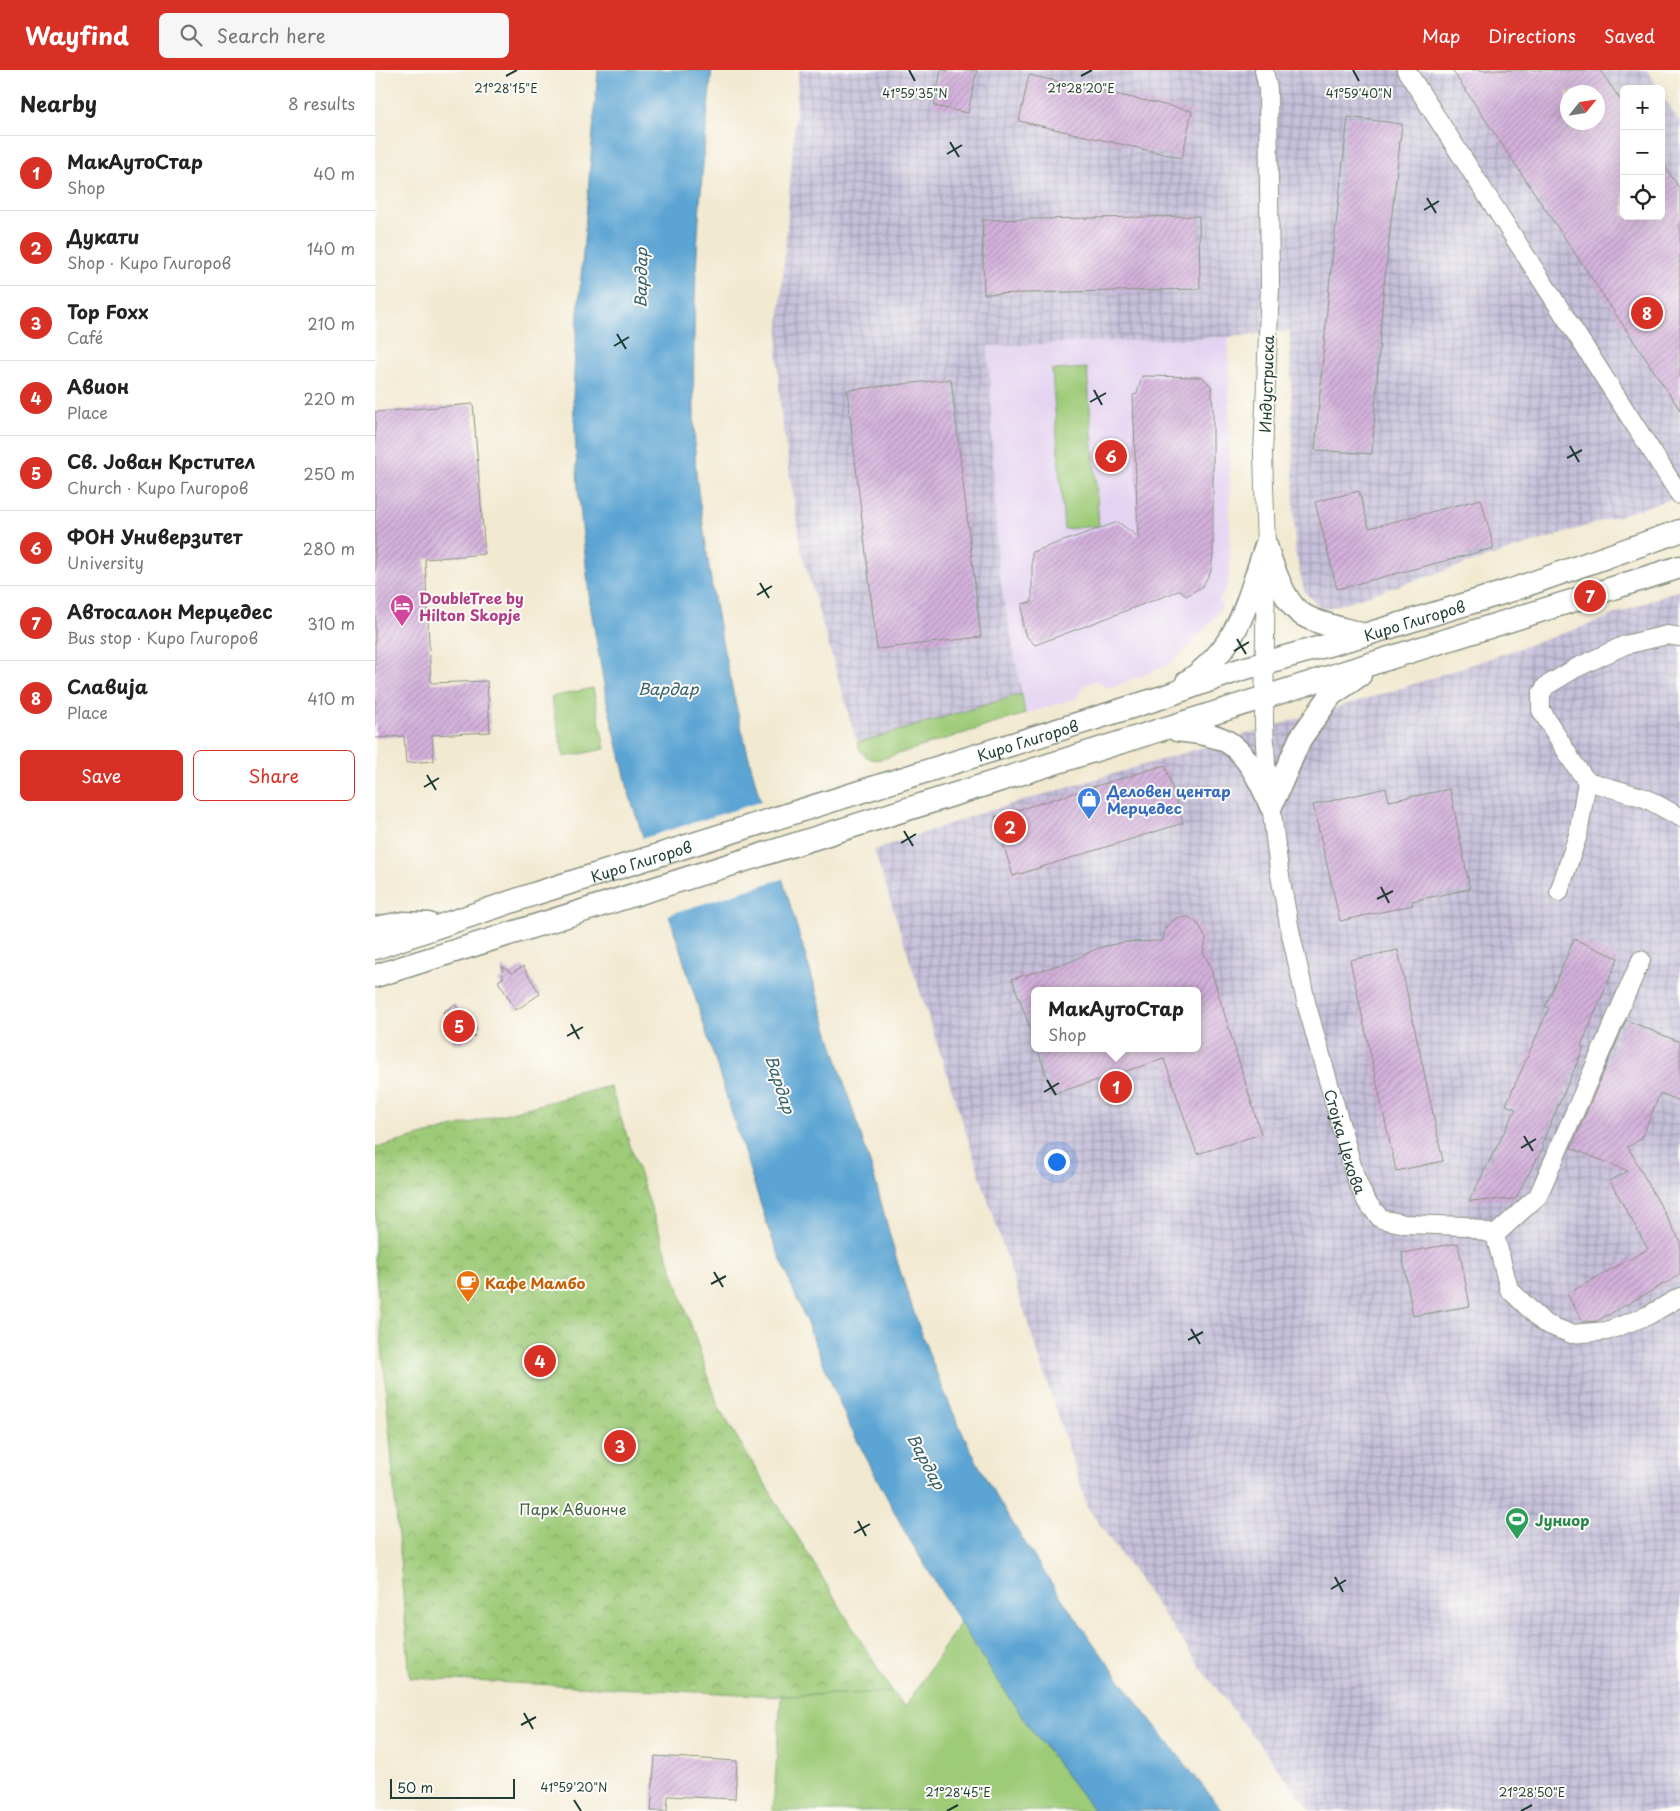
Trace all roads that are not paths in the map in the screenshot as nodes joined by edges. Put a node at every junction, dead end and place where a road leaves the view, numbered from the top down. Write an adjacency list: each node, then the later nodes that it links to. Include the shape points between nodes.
1 (1264, 70): 5 (street, Индустриска, via 1268,89 1270,286 1263,454)
2 (1406, 70): 3 (street)
3 (1680, 495)
4 (1680, 531): 7 (street, Киро Глигоров, via 1512,590)
5 (1266, 546): 7 (street, via 1289,601 1304,616); 10 (street, Индустриска); 11 (street, via 1239,623 1228,644 1203,670)
6 (1680, 567): 9 (street, Киро Глигоров)
7 (1364, 635): 10 (street, Киро Глигоров)
8 (1680, 638): 14 (street, via 1667,635 1625,645 1546,686 1541,694 1541,710)
9 (1390, 657): 12 (street, Киро Глигоров); 15 (street, via 1331,695 1300,739)
10 (1265, 663): 11 (street, Киро Глигоров); 12 (street, Индустриска)
11 (1163, 697): 18 (street, Киро Глигоров, via 534,894)
12 (1265, 699): 13 (street, Киро Глигоров); 15 (street, Стојка Цекова, via 1266,764)
13 (1168, 729): 15 (street, via 1207,734 1224,740 1246,760 1263,785); 22 (street, Киро Глигоров)
14 (1587, 780): 16 (street, via 1645,798); 17 (street, via 1578,834)
15 (1271, 806): 25 (street, Стојка Цекова, via 1279,870 1307,1006 1355,1176 1366,1201 1381,1218 1405,1224 1466,1226)
16 (1680, 817)
17 (1559, 892)
18 (446, 925): 19 (street, via 403,923); 20 (street, Киро Глигоров)
19 (375, 928)
20 (375, 948)
21 (1641, 960): 25 (street, via 1538,1196)
22 (411, 966): 23 (street, Киро Глигоров); 24 (street)
23 (375, 976)
24 (375, 989)
25 (1495, 1235): 26 (street, via 1509,1289 1544,1324 1571,1334 1607,1331 1649,1315)
26 (1680, 1297)

